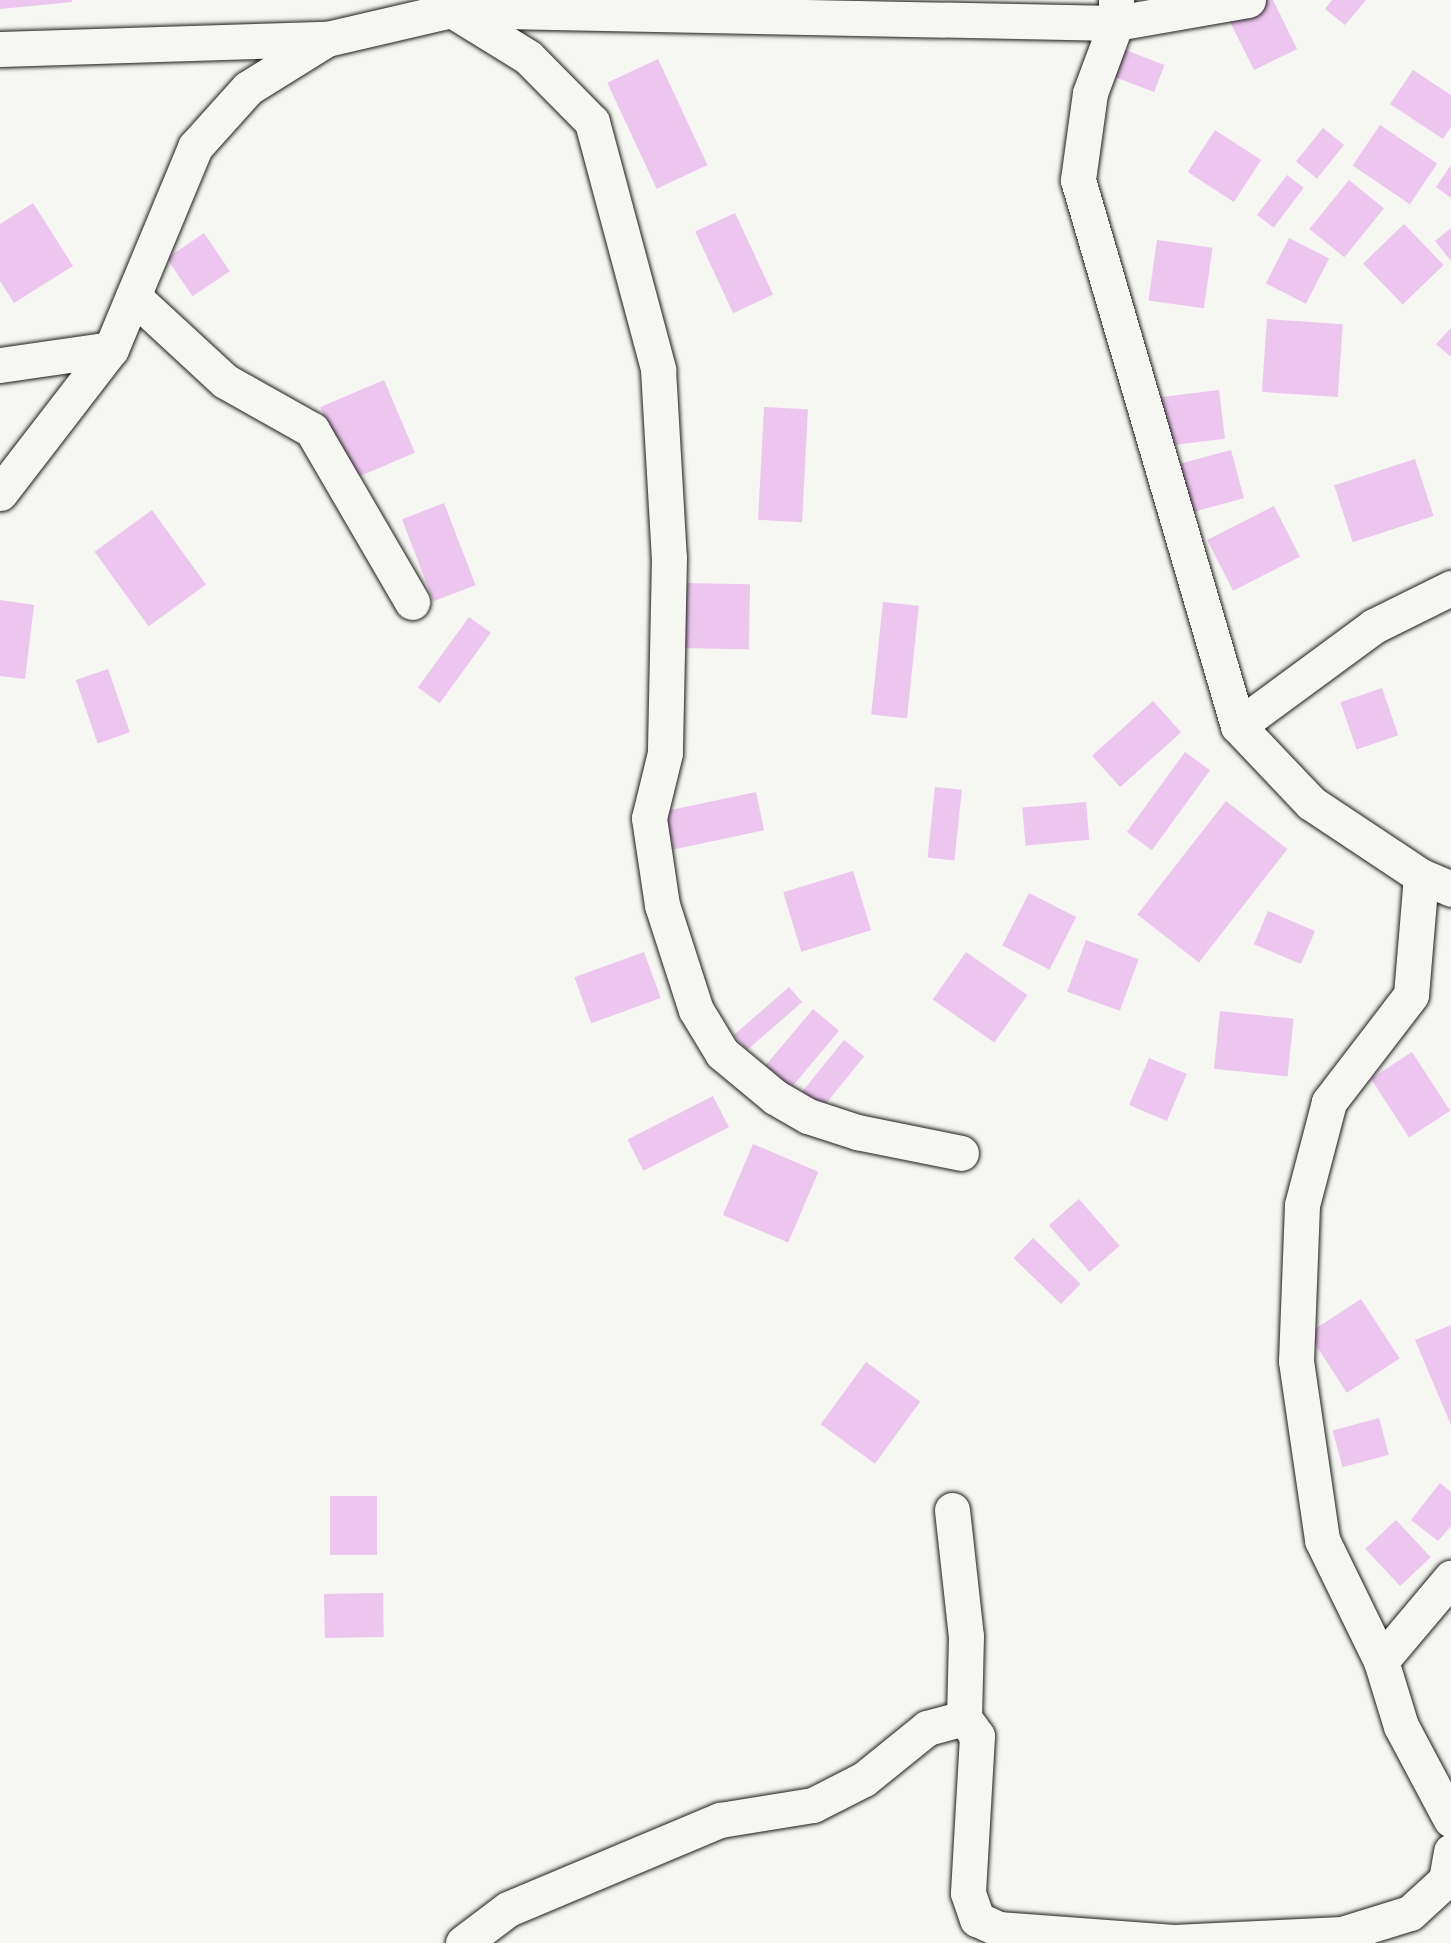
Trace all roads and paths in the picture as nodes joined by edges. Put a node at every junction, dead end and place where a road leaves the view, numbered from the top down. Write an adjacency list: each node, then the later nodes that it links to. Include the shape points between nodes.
1 (1248, 0): 4 (street)
2 (653, 6): 3 (street); 4 (street)
3 (452, 10): 6 (street); 17 (street, via 528,57 592,122 658,369 669,558 665,753 649,818 663,905 696,1010 722,1053 775,1097 808,1116 857,1132)
4 (1116, 11): 15 (street, via 1090,93 1078,180 1170,480)
5 (0, 36): 8 (street)
6 (327, 39): 8 (street); 9 (street, via 247,88 195,147)
7 (0, 49): 8 (street)
8 (42, 51)
9 (132, 296): 10 (street); 14 (street, via 225,381 312,430)
10 (111, 349): 11 (street); 12 (street)
11 (0, 365)
12 (0, 493)
13 (1451, 589): 15 (street, via 1374,626)
14 (412, 602)
15 (1238, 726): 16 (street, via 1311,803)
16 (1436, 882): 20 (street, via 1411,995 1329,1102 1301,1205 1296,1361 1322,1540)
17 (961, 1153)
18 (952, 1510): 21 (street, via 966,1636)
19 (1451, 1578): 20 (street)
20 (1381, 1661): 22 (street, via 1401,1726)
21 (964, 1718): 23 (street, via 977,1736 968,1893 977,1919 998,1928 1174,1942 1342,1934 1409,1913 1446,1880); 24 (street, via 927,1728 864,1779 813,1805 720,1820 509,1909)
22 (1451, 1820)
23 (1451, 1851)
24 (463, 1943)

